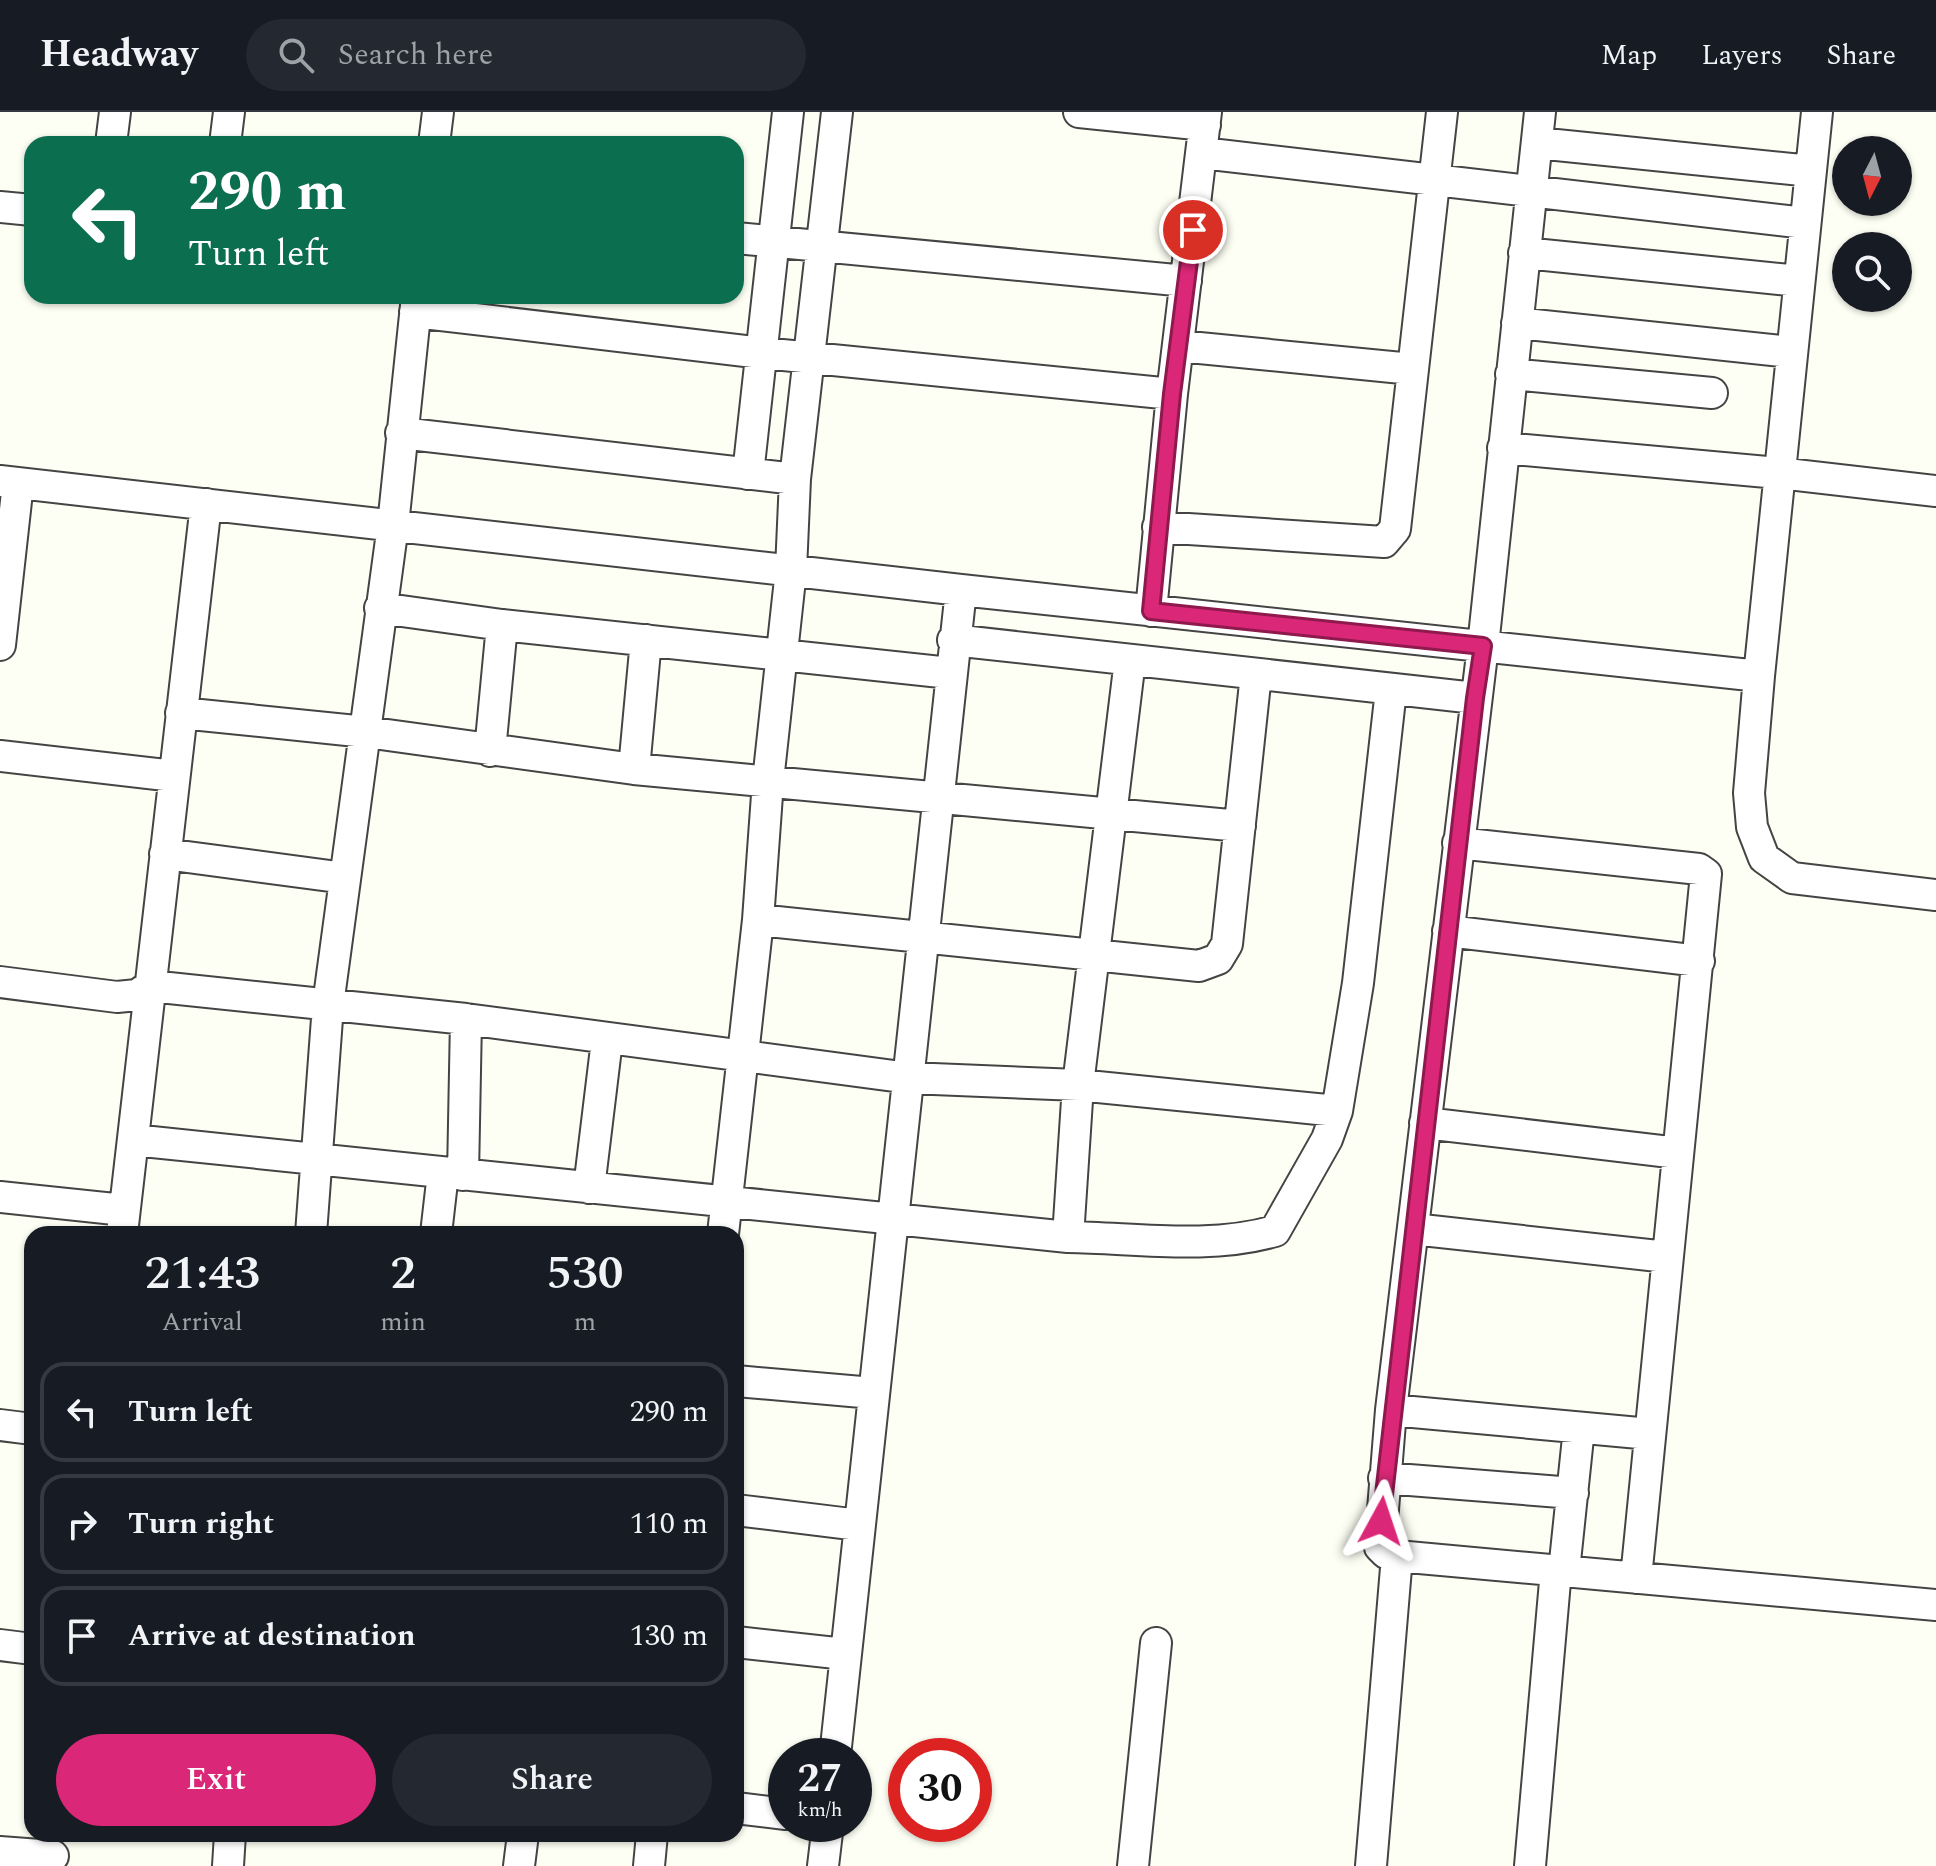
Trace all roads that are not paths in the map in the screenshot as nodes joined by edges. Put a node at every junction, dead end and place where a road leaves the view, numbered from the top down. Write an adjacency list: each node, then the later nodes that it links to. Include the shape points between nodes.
1 (115, 112): 11 (street)
2 (229, 112): 12 (street)
3 (438, 112): 13 (street)
4 (788, 112): 22 (street)
5 (837, 112): 23 (street)
6 (1079, 112): 10 (street)
7 (1442, 112): 16 (street)
8 (1540, 112): 14 (street)
9 (1817, 112): 15 (street)
10 (1204, 130): 16 (street); 25 (street)
11 (112, 136)
12 (226, 136)
13 (435, 136)
14 (1537, 143): 15 (street); 17 (street)
15 (1811, 171): 20 (street)
16 (1433, 181): 17 (street); 33 (street)
17 (1531, 192): 20 (street); 24 (street)
18 (0, 207): 19 (street)
19 (24, 209)
20 (1805, 223): 26 (street)
21 (744, 239): 22 (street)
22 (774, 242): 23 (street); 31 (street)
23 (821, 247): 25 (street); 32 (street)
24 (1524, 253): 26 (street); 28 (street)
25 (1186, 281): 29 (street)
26 (1799, 281): 30 (street)
27 (416, 304): 31 (street); 37 (street)
28 (1517, 323): 30 (street); 34 (street)
29 (1179, 346): 33 (street); 36 (street)
30 (1791, 352): 39 (street)
31 (762, 353): 32 (street); 40 (street)
32 (811, 357): 36 (street); 41 (street)
33 (1412, 369): 46 (street, via 1395,529 1384,542)
34 (1511, 374): 35 (street); 38 (street)
35 (1712, 393)
36 (1172, 394): 46 (street)
37 (401, 433): 40 (street); 45 (street)
38 (1503, 448): 39 (street); 55 (street)
39 (1778, 473): 43 (street); 60 (street)
40 (748, 474): 41 (street)
41 (795, 479): 47 (street)
42 (9, 482): 44 (street); 54 (street)
43 (1936, 491)
44 (206, 504): 45 (street); 63 (street)
45 (393, 525): 47 (street); 49 (street)
46 (1158, 527): 50 (street)
47 (791, 570): 48 (street); 56 (street)
48 (961, 590): 50 (street); 53 (street)
49 (380, 608): 51 (street); 64 (street)
50 (1151, 611): 55 (street)
51 (502, 625): 52 (street); 65 (street)
52 (646, 640): 56 (street); 67 (street)
53 (953, 640): 57 (street); 58 (street)
54 (0, 645)
55 (1483, 646): 60 (street); 62 (street)
56 (781, 655): 58 (street); 69 (street)
57 (1130, 660): 59 (street); 71 (street)
58 (950, 673): 70 (street)
59 (1256, 674): 61 (street); 72 (street)
60 (1759, 676): 76 (street, via 1749,793 1752,827 1764,858 1792,878)
61 (1391, 690): 62 (street); 90 (street, via 1358,983)
62 (1475, 698): 73 (street)
63 (181, 713): 64 (street); 68 (street)
64 (366, 732): 65 (street); 75 (street)
65 (490, 751): 67 (street)
66 (0, 756): 68 (street)
67 (634, 769): 69 (street)
68 (174, 776): 74 (street)
69 (768, 781): 70 (street); 77 (street)
70 (937, 796): 71 (street); 79 (street)
71 (1111, 814): 72 (street); 80 (street)
72 (1240, 826): 80 (street, via 1227,944 1218,959 1199,966)
73 (1458, 843): 78 (street); 81 (street, via 1699,869 1707,883)
74 (165, 854): 75 (street); 83 (street)
75 (345, 878): 84 (street)
76 (1936, 895)
77 (758, 920): 79 (street); 87 (street)
78 (1448, 931): 81 (street); 91 (street)
79 (922, 937): 80 (street); 88 (street)
80 (1094, 955): 89 (street)
81 (1699, 961): 93 (street)
82 (0, 982): 83 (street, via 117,997 137,995)
83 (150, 986): 84 (street); 92 (street)
84 (328, 1005): 85 (street); 94 (street)
85 (466, 1019): 86 (street); 95 (street)
86 (607, 1040): 87 (street); 96 (street)
87 (744, 1055): 88 (street); 98 (street)
88 (909, 1078): 89 (street); 99 (street)
89 (1078, 1085): 90 (street); 105 (street)
90 (1337, 1111): 105 (street, via 1275,1231 1246,1240 1183,1242)
91 (1425, 1123): 93 (street); 104 (street)
92 (133, 1140): 94 (street); 100 (street)
93 (1678, 1153): 106 (street)
94 (315, 1160): 95 (street); 101 (street)
95 (453, 1174): 96 (street); 102 (street)
96 (589, 1188): 98 (street)
97 (0, 1197): 100 (street)
98 (727, 1203): 99 (street); 103 (street)
99 (891, 1220): 105 (street); 108 (street)
100 (123, 1222)
101 (311, 1226)
102 (438, 1226)
103 (724, 1226)
104 (1413, 1229): 106 (street); 109 (street)
105 (1068, 1237)
106 (1667, 1257): 113 (street)
107 (744, 1382): 108 (street)
108 (873, 1393): 117 (street)
109 (1391, 1410): 112 (street); 114 (street)
110 (0, 1425): 111 (street)
111 (24, 1428)
112 (1579, 1428): 113 (street); 115 (street)
113 (1650, 1434): 120 (street)
114 (1384, 1478): 115 (street); 118 (street, via 1379,1543 1382,1551)
115 (1573, 1493): 119 (street)
116 (744, 1511): 117 (street)
117 (859, 1525): 126 (street)
118 (1397, 1556): 119 (street); 141 (street)
119 (1560, 1570): 120 (street); 142 (street)
120 (1636, 1578): 121 (street)
121 (1936, 1605)
122 (744, 1643): 126 (street)
123 (1156, 1643): 140 (street)
124 (0, 1645): 125 (street)
125 (24, 1648)
126 (845, 1654): 127 (street)
127 (837, 1738)
128 (744, 1809): 129 (street)
129 (768, 1812)
130 (230, 1842): 136 (street)
131 (522, 1842): 137 (street)
132 (651, 1842): 138 (street)
133 (826, 1842): 139 (street)
134 (0, 1852): 135 (street)
135 (54, 1852)
136 (228, 1866)
137 (519, 1866)
138 (649, 1866)
139 (823, 1866)
140 (1133, 1866)
141 (1371, 1866)
142 (1530, 1866)

